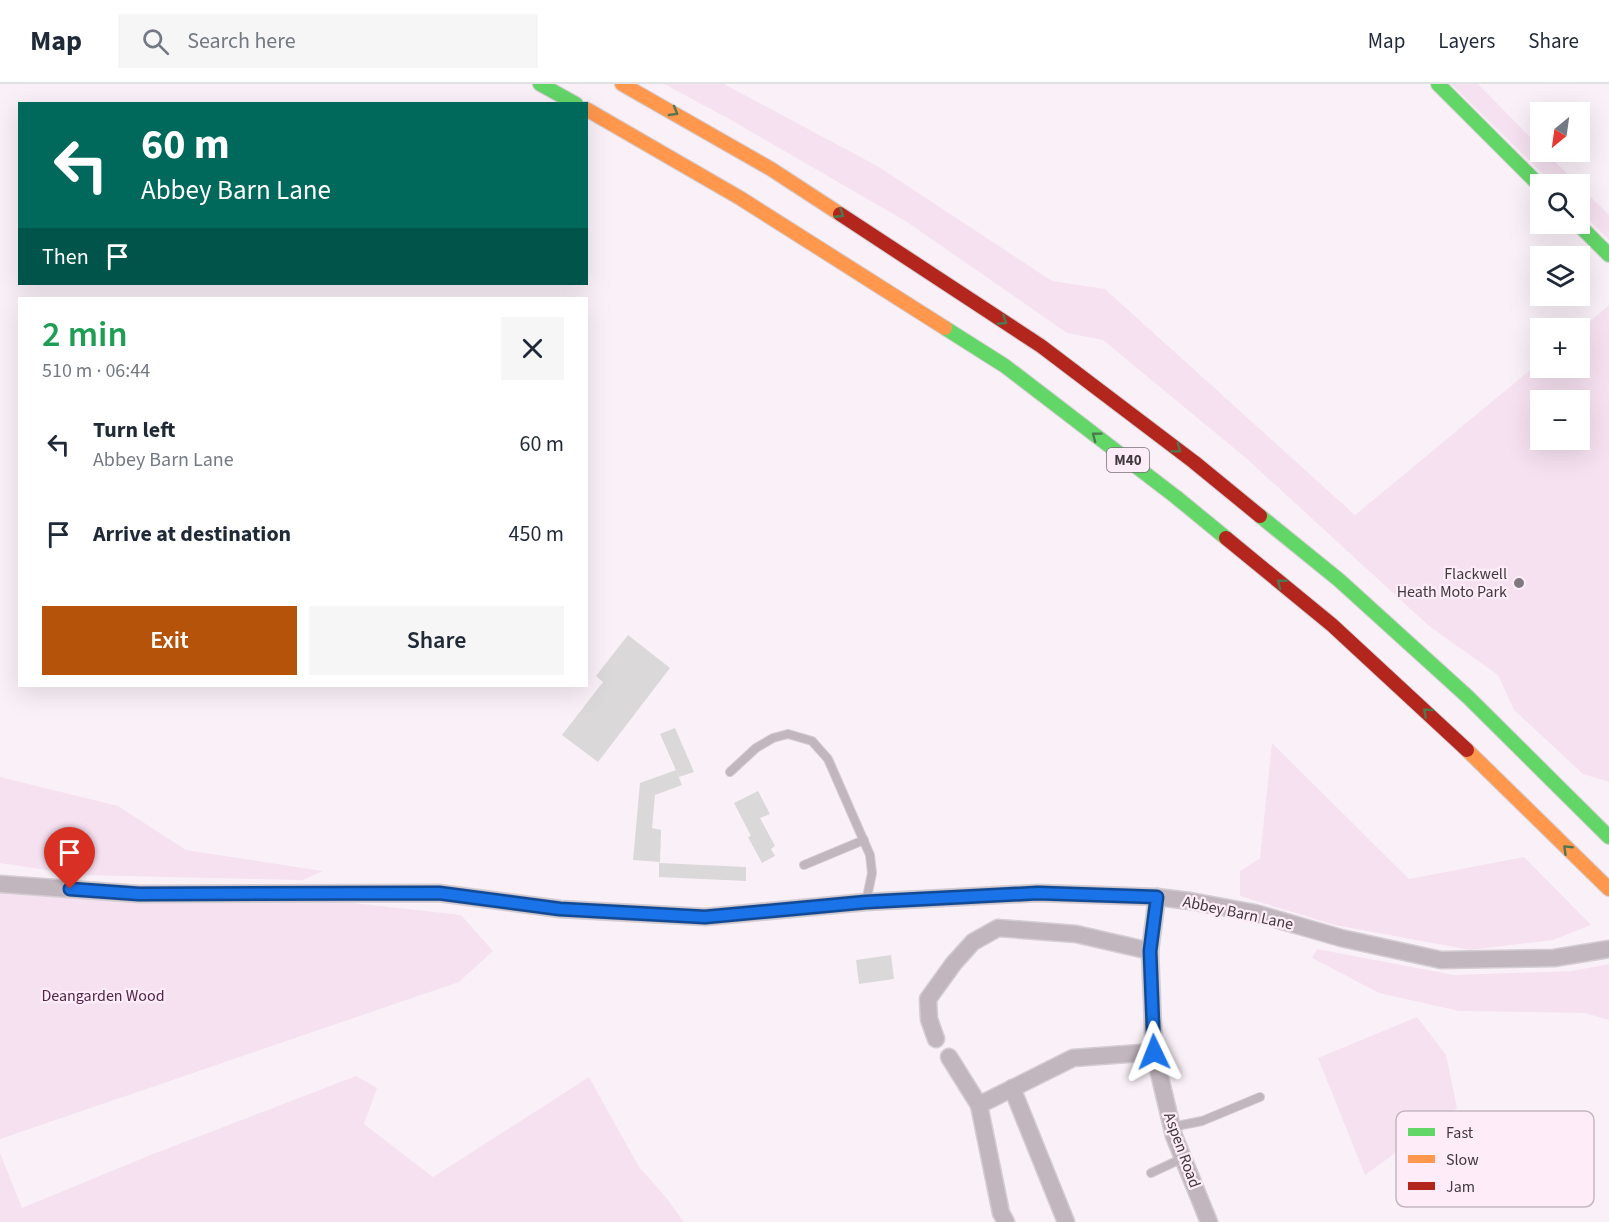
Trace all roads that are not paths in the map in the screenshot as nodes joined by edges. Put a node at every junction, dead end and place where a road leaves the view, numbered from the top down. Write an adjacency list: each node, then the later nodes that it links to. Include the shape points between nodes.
1 (540, 84): 4 (main road)
2 (622, 84): 10 (main road, M40, one-way to 10, via 771,169 1032,340 1184,454 1339,580 1468,697)
3 (1438, 84): 6 (main road)
4 (572, 102)
5 (588, 110): 14 (main road, M40, one-way to 5, via 1451,734 1332,625 1176,497 1005,366 740,198)
6 (1530, 176)
7 (1588, 234): 8 (main road)
8 (1609, 255)
9 (730, 772): 11 (lane, via 773,738 788,734 812,741 828,759)
10 (1609, 837)
11 (864, 840): 12 (lane); 16 (lane, via 872,873)
12 (804, 865)
13 (0, 884): 16 (street, Abbey Barn Lane, via 139,894 439,893 560,909 705,917)
14 (1609, 889)
15 (1157, 897): 16 (street, Abbey Barn Lane, via 1038,893); 17 (street, Abbey Barn Lane, via 1255,913 1341,938 1440,960 1554,958); 18 (street, Aspen Road)
16 (866, 902)
17 (1609, 949)
18 (1150, 951): 19 (street, via 1076,934 998,928 973,942 928,999); 20 (street, Aspen Road)
19 (936, 1039)
20 (1154, 1052): 22 (street, via 1073,1058); 25 (street, Aspen Road)
21 (949, 1057): 24 (street)
22 (1012, 1088): 24 (street); 29 (street)
23 (1260, 1097): 25 (lane, via 1202,1121)
24 (979, 1105): 28 (street)
25 (1172, 1127): 26 (street, Aspen Road)
26 (1183, 1158): 27 (lane); 30 (street, Aspen Road)
27 (1151, 1173)
28 (1006, 1222)
29 (1066, 1222)
30 (1209, 1222)

